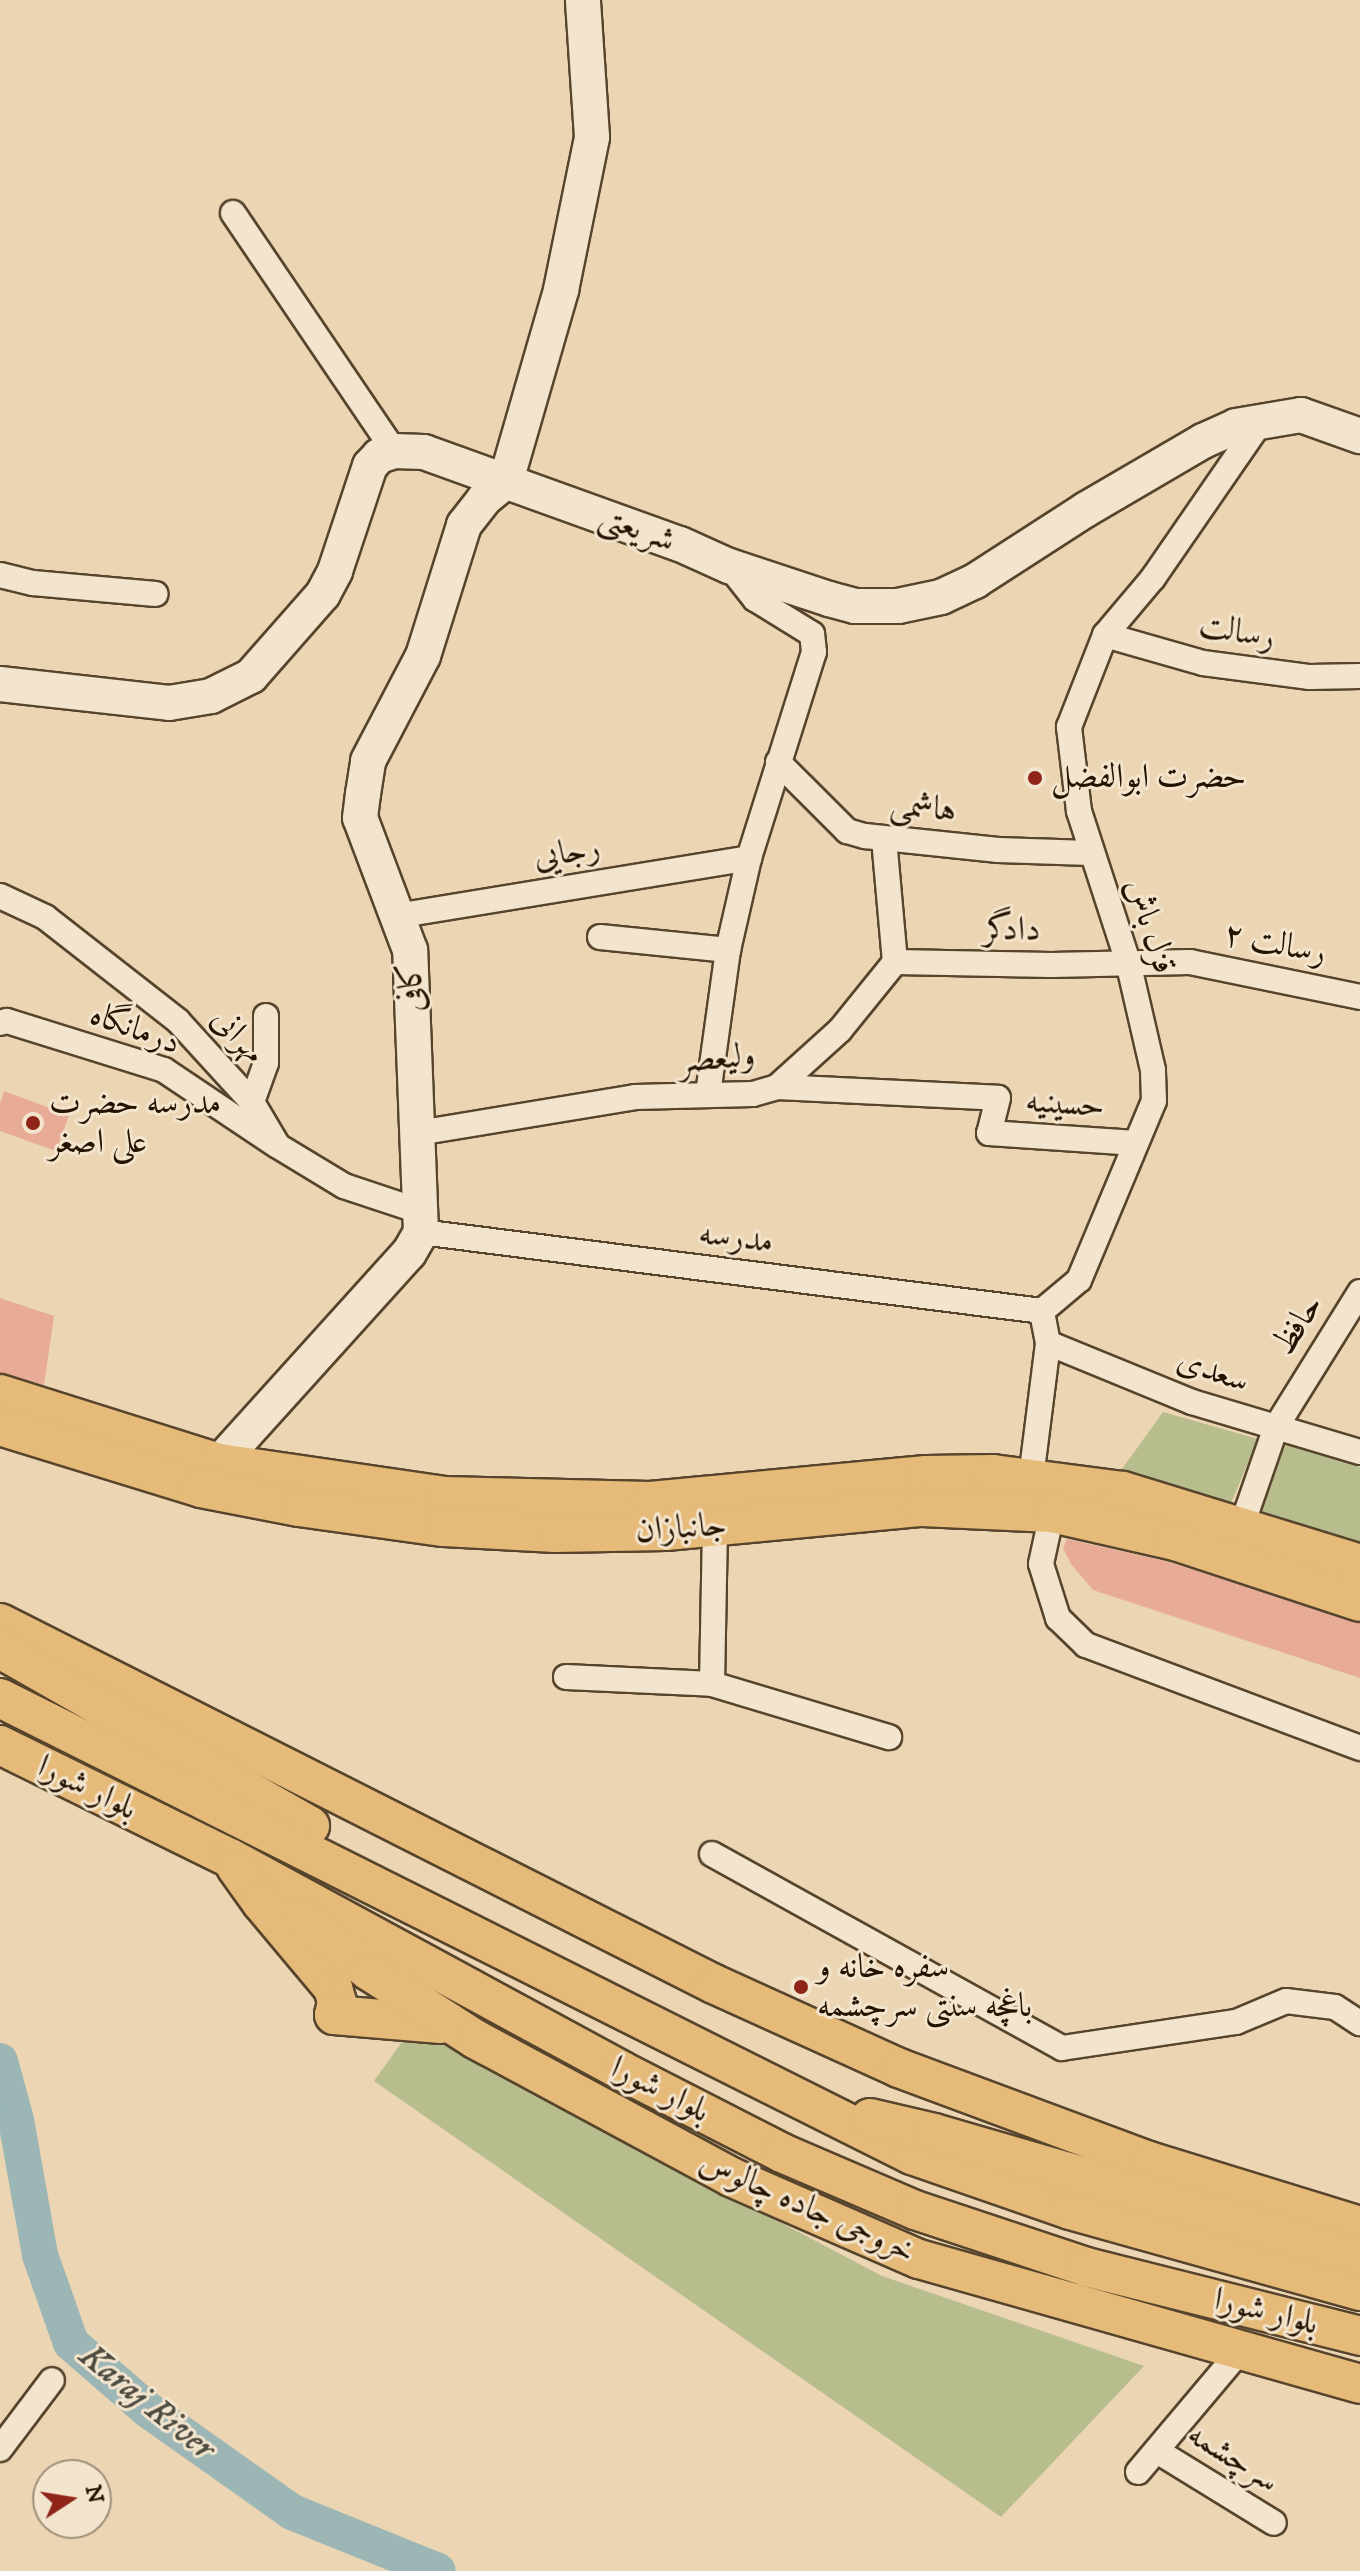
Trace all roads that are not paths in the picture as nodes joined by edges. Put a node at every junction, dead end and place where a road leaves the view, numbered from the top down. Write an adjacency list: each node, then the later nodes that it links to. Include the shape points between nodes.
1 (583, 0): 6 (street, via 592,137 561,290)
2 (233, 213): 5 (street)
3 (1262, 420): 4 (street, شریعتی, via 1301,415); 7 (street, شریعتی, via 1203,441 975,581 918,603 855,606); 10 (street, قزل باش, via 1153,578)
4 (1360, 436)
5 (394, 451): 6 (street, شریعتی, via 424,452); 12 (street, via 370,466 323,594 251,676 211,696 169,703)
6 (506, 481): 7 (street, شریعتی); 18 (street, کافی, via 464,525 423,656 368,761 360,818)
7 (729, 566): 13 (street, via 755,599 812,634 811,665)
8 (0, 575): 9 (street)
9 (156, 594)
10 (1105, 635): 11 (street, رسالت, via 1203,663 1310,677); 15 (street, قزل باش, via 1069,727 1075,789)
11 (1360, 676)
12 (0, 684)
13 (778, 762): 14 (street, هاشمی, via 847,831); 16 (street)
14 (884, 839): 15 (street, هاشمی); 21 (street)
15 (1090, 853): 22 (street, قزل باش)
16 (749, 858): 18 (street, رجایی); 20 (street)
17 (0, 896): 28 (street, مهرانی, via 45,917 148,994 196,1037)
18 (396, 916): 29 (street, کافی, via 410,950)
19 (600, 937): 20 (street)
20 (728, 950): 27 (street)
21 (895, 962): 22 (street, دادگر); 26 (street, ولیعصر, via 840,1030)
22 (1128, 962): 23 (street, رسالت ۲, via 1190,962); 30 (street, قزل باش, via 1153,1070 1154,1101)
23 (1360, 997)
24 (266, 1016): 28 (street, via 266,1063)
25 (0, 1023): 31 (street, درمانگاه, via 164,1070)
26 (777, 1087): 27 (street, ولیعصر, via 753,1094); 30 (street, حسینیه, via 998,1098 989,1133)
27 (708, 1094): 29 (street, ولیعصر, via 635,1097)
28 (252, 1102): 31 (street, مهرانی)
29 (418, 1133): 32 (street, کافی)
30 (1136, 1143): 34 (street, قزل باش, via 1079,1280)
31 (278, 1146): 32 (street, مهرانی, via 344,1186)
32 (422, 1222): 34 (street, مدرسه); 40 (street, via 409,1253)
33 (1360, 1292): 38 (street, حافظ)
34 (1042, 1311): 35 (street)
35 (1048, 1343): 38 (street, سعدی, via 1192,1402); 41 (street)
36 (0, 1394): 40 (main road, جانبازان)
37 (0, 1426): 40 (main road, جانبازان)
38 (1276, 1427): 39 (street, سعدی); 44 (street, حافظ)
39 (1360, 1452)
40 (210, 1476): 41 (main road, جانبازان, via 444,1496 650,1501 926,1475); 43 (main road, جانبازان, via 299,1507 444,1527 555,1533)
41 (1031, 1478): 44 (main road, جانبازان, via 1123,1491)
42 (1052, 1513): 43 (main road, جانبازان, via 922,1507); 45 (main road, جانبازان); 53 (street, via 1041,1564 1058,1618 1086,1645)
43 (715, 1526): 49 (street)
44 (1241, 1528): 45 (main road, جانبازان)
45 (1347, 1579)
46 (0, 1623): 60 (main road, via 714,1984 899,2068 1149,2161)
47 (0, 1649): 56 (main road, via 395,1875)
48 (566, 1677): 49 (street)
49 (712, 1684): 51 (street)
50 (0, 1698): 56 (main road, بلوار شورا)
51 (889, 1737)
52 (0, 1745): 55 (main road, بلوار شورا)
53 (1360, 1748)
54 (712, 1854): 57 (street, via 1062,2048 1236,2022 1286,2001 1335,2007)
55 (230, 1858): 58 (main road, خروجی جاده چالوس, via 369,1971); 58 (main road, via 333,1988 334,2015); 63 (main road, بلوار شورا, via 622,2071 782,2153 915,2210 1086,2267)
56 (565, 1982): 59 (main road, بلوار شورا)
57 (1360, 2023)
58 (454, 2025): 64 (main road, خروجی جاده چالوس, via 731,2177 919,2259)
59 (816, 2106): 61 (main road, via 934,2133); 62 (main road, بلوار شورا, via 912,2155 1070,2210)
60 (1360, 2226)
61 (1360, 2257)
62 (1360, 2291)
63 (1360, 2336)
64 (1239, 2352): 66 (main road, خروجی جاده چالوس); 68 (street)
65 (52, 2380): 67 (street)
66 (1360, 2384)
67 (0, 2449)
68 (1157, 2451): 69 (street); 70 (street, سرچشمه)
69 (1138, 2472)
70 (1274, 2523)

